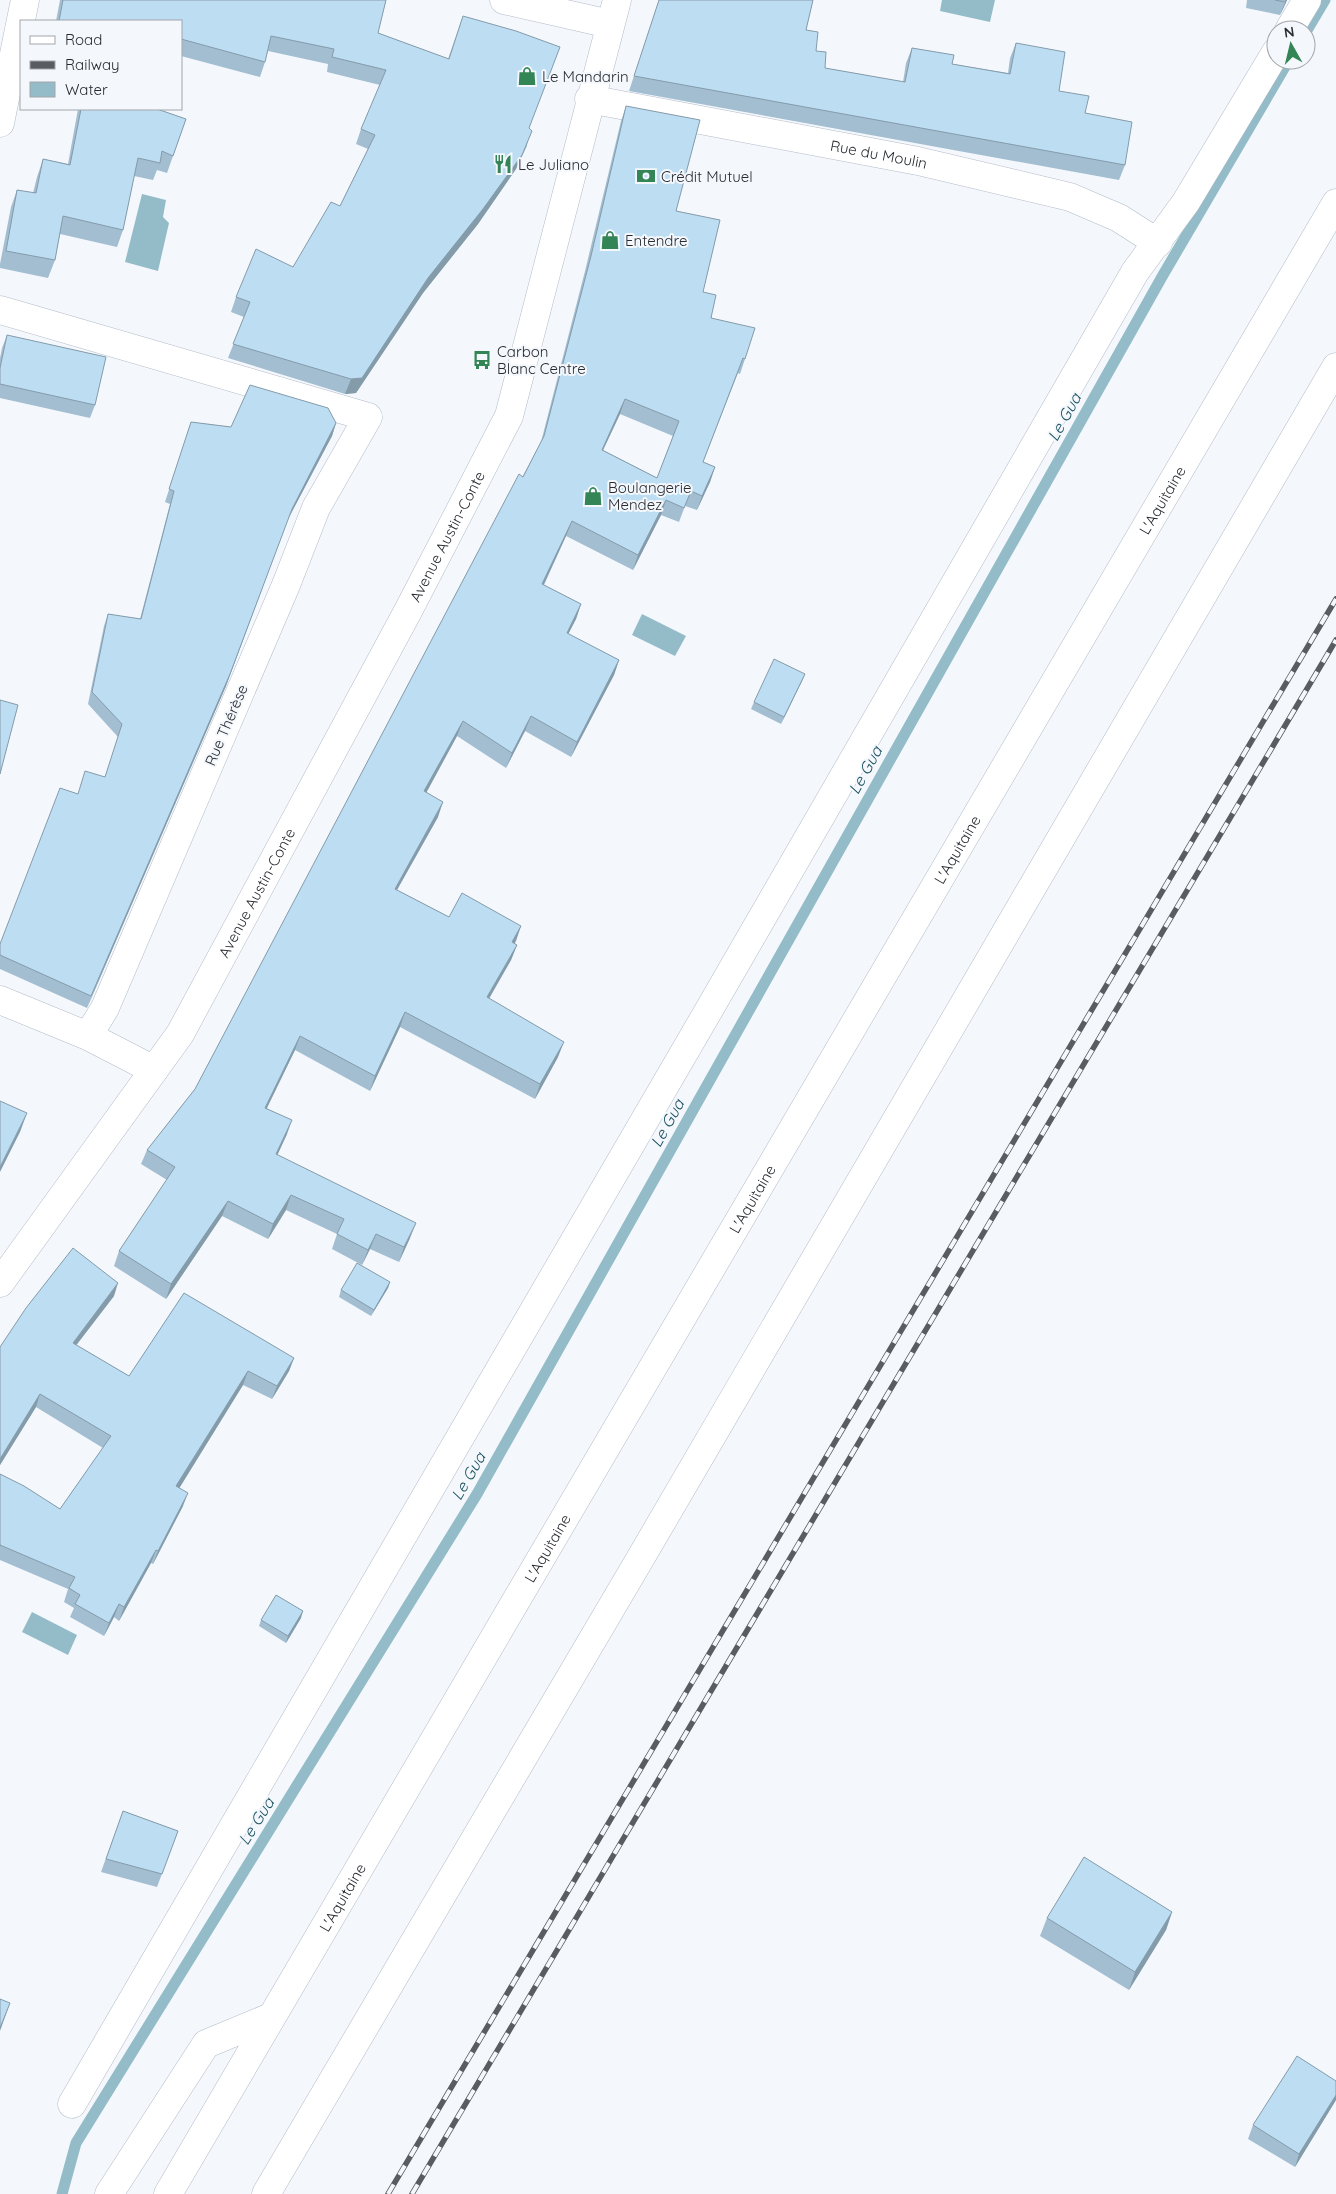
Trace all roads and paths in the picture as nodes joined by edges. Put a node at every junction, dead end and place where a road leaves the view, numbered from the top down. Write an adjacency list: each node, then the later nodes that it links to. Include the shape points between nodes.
1 (25, 0): 5 (main road)
2 (504, 0): 4 (main road)
3 (1307, 0): 6 (main road)
4 (613, 12): 9 (main road, Avenue Austin-Conte)
5 (21, 20)
6 (1295, 20)
7 (20, 25): 10 (main road)
8 (1266, 69): 12 (main road)
9 (590, 99): 12 (main road, Rue du Moulin, via 918,161 1070,197 1119,218); 17 (main road, Avenue Austin-Conte, via 509,416 180,1034)
10 (0, 123)
11 (1336, 203): 19 (main road, L'Aquitaine)
12 (1158, 243): 20 (main road, via 1135,272)
13 (0, 310): 16 (main road, Rue Thérèse, via 368,417 316,508 108,999)
14 (1336, 367): 23 (main road)
15 (0, 1000): 16 (main road)
16 (88, 1036): 17 (main road)
17 (154, 1070): 18 (main road, Avenue Austin-Conte)
18 (0, 1283)
19 (271, 2016): 21 (main road, via 206,2044); 22 (main road, L'Aquitaine)
20 (72, 2104)
21 (109, 2194)
22 (168, 2194)
23 (266, 2194)

